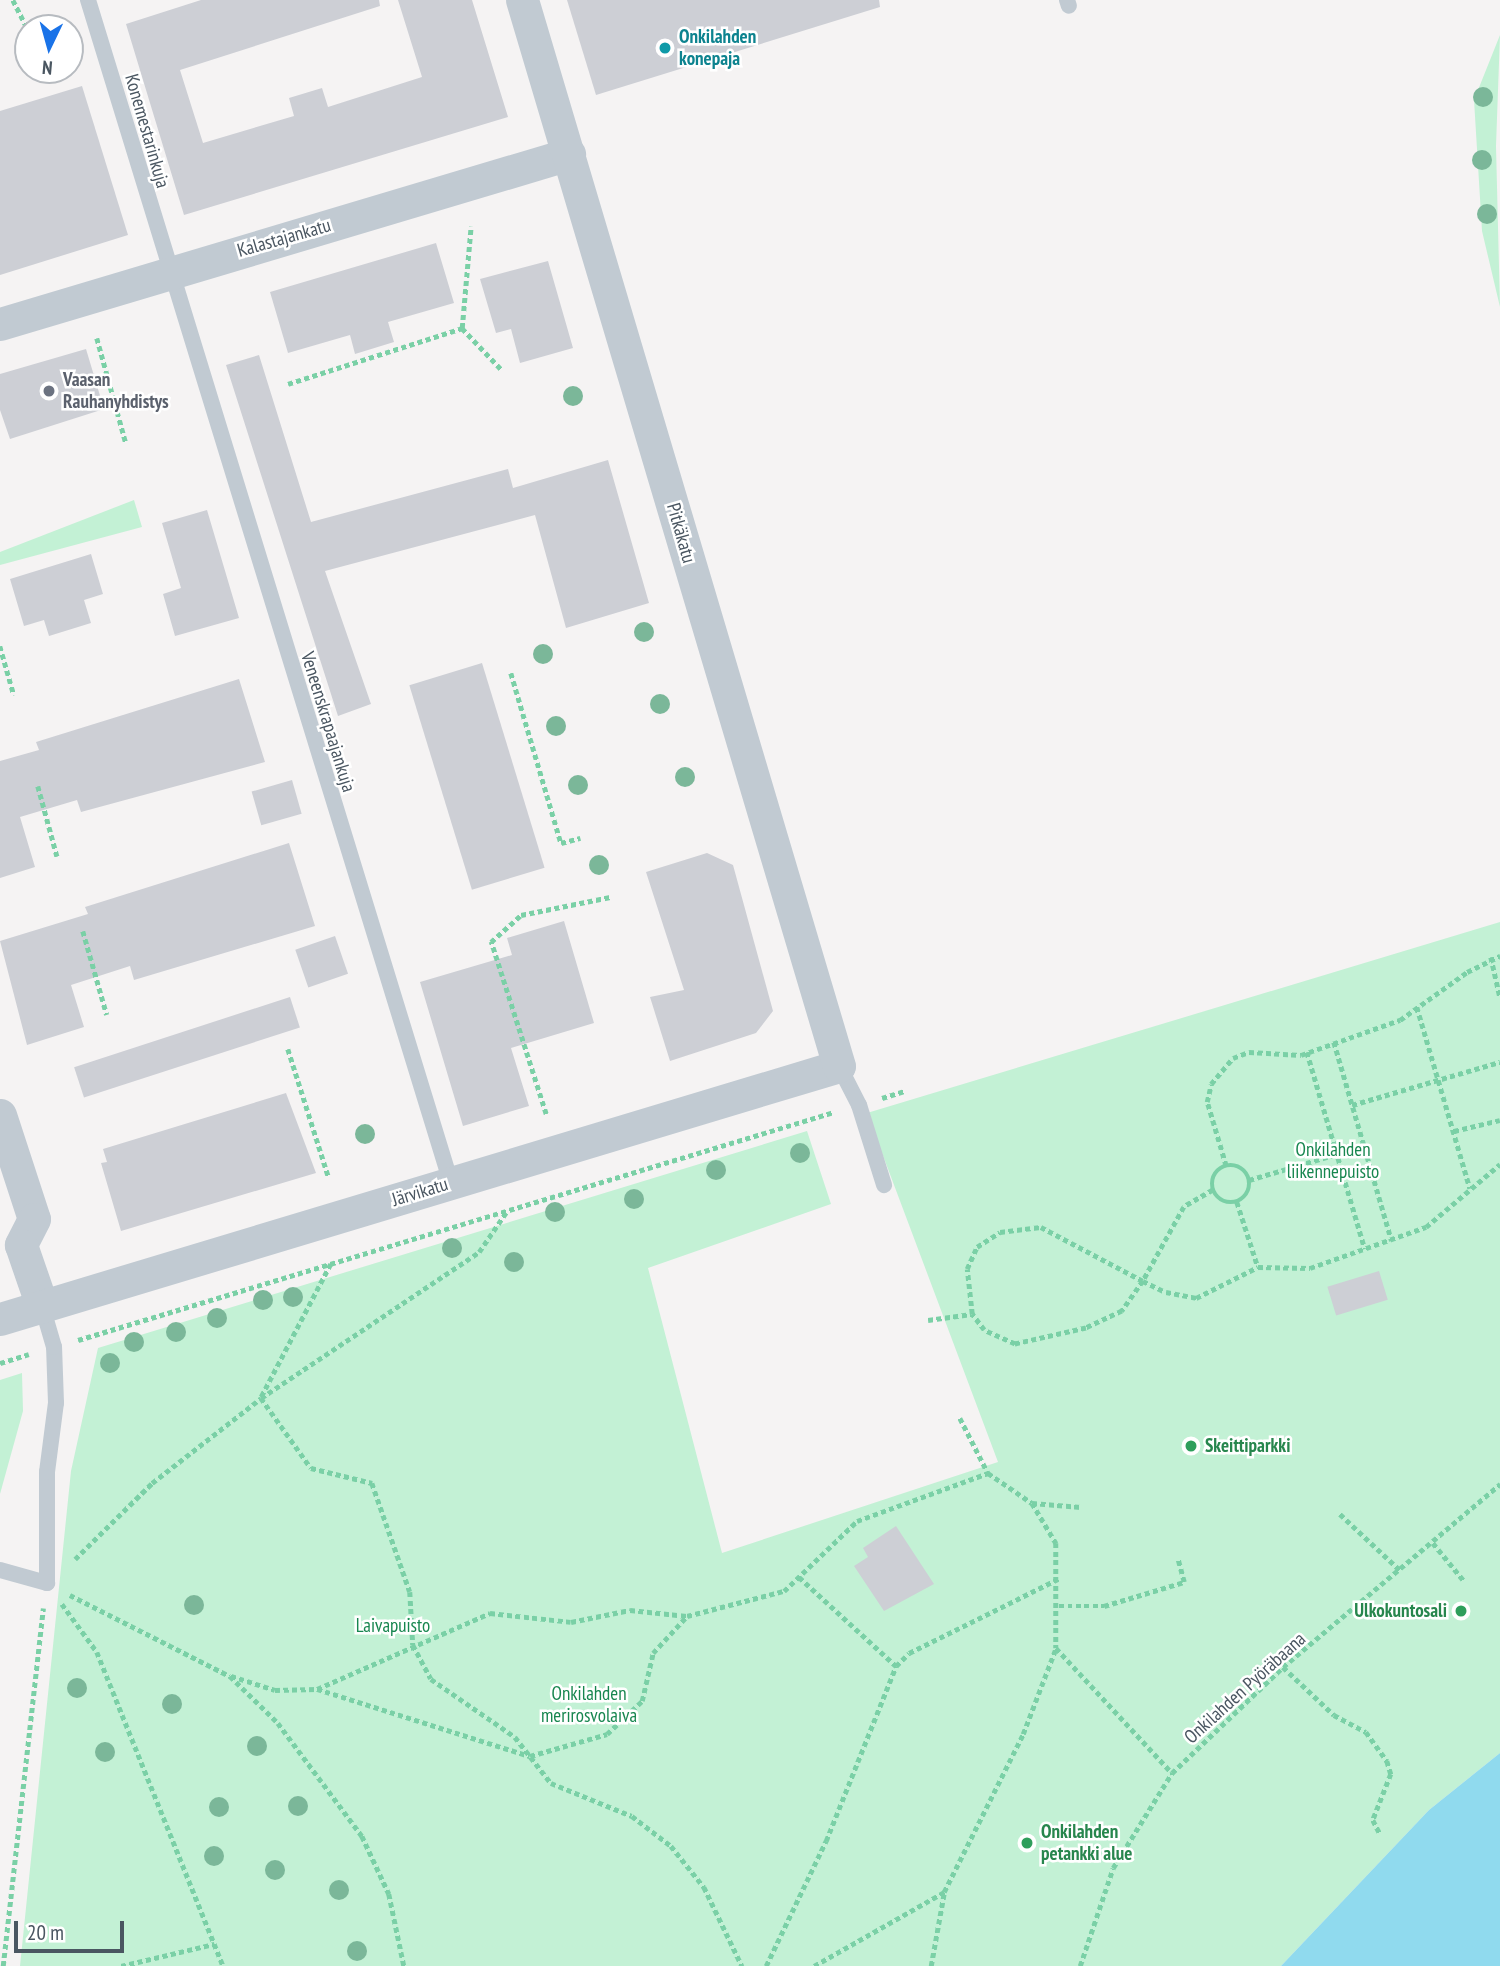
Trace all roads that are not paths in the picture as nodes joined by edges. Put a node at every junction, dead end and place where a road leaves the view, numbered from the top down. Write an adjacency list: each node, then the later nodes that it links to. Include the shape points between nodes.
1 (88, 0): 4 (lane, Konemestarinkuja)
2 (522, 0): 3 (street, Pitkäkatu)
3 (569, 155): 4 (street, Kalastajankatu); 6 (street, Pitkäkatu)
4 (166, 273): 5 (street, Kalastajankatu); 8 (lane, Veneenskrapaajankuja)
5 (0, 324)
6 (839, 1066): 8 (street, Järvikatu); 9 (lane, via 859,1105)
7 (0, 1115): 10 (street, via 34,1219 21,1245)
8 (451, 1183): 10 (street, Järvikatu)
9 (884, 1185)
10 (42, 1306): 11 (street, Järvikatu); 12 (lane, via 54,1347 47,1583)
11 (0, 1319)
12 (0, 1570)

